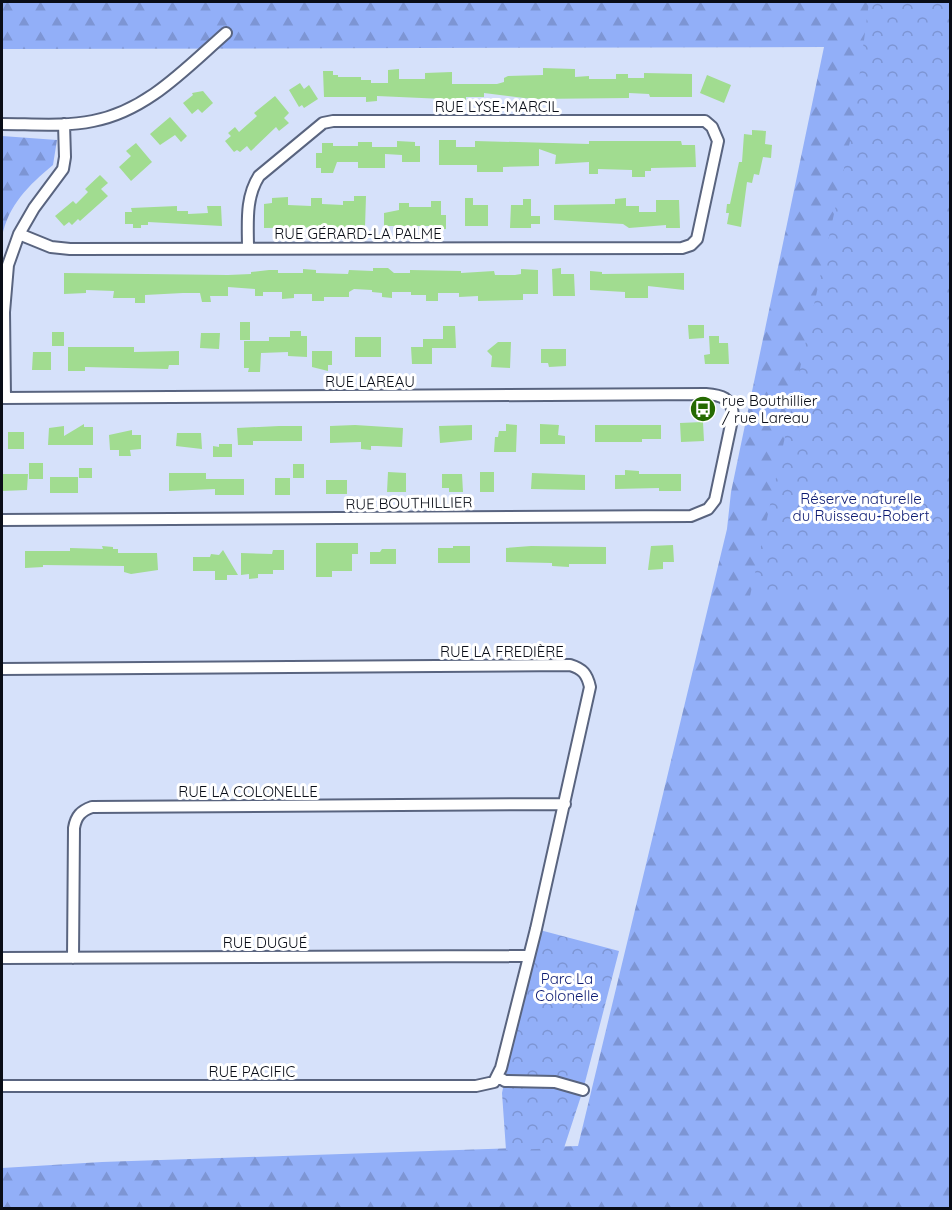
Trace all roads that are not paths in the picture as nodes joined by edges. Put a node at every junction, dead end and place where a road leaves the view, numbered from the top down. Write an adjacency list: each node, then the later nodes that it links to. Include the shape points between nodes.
1 (226, 33): 3 (street, via 149,100 116,115)
2 (2, 124): 3 (street)
3 (64, 124): 4 (street, via 63,169)
4 (19, 234): 6 (street, RUE GÉRARD-LA PALME, via 51,247 70,249); 7 (street, via 5,286)
5 (697, 239): 6 (street, RUE GÉRARD-LA PALME, via 682,248); 6 (street, RUE LYSE-MARCIL, via 718,141 705,121 333,121 314,128 252,186)
6 (248, 249)
7 (3, 398): 8 (street, RUE LAREAU, via 706,394 723,396)
8 (733, 407): 9 (street, RUE BOUTHILLIER, via 715,500 708,509 691,516)
9 (2, 520)
10 (2, 669): 11 (street, RUE LA FREDIÈRE, via 580,668 588,676 590,687)
11 (565, 804): 12 (street, RUE LA FREDIÈRE); 14 (street, RUE LA COLONELLE, via 92,807 82,811 74,828)
12 (529, 956): 14 (street, RUE DUGUÉ); 15 (street, RUE LA FREDIÈRE)
13 (2, 958): 14 (street, RUE DUGUÉ)
14 (73, 958)
15 (497, 1076): 16 (street, RUE PACIFIC, via 491,1084 476,1086); 17 (street, via 505,1081 555,1082)
16 (2, 1086)
17 (583, 1090)

